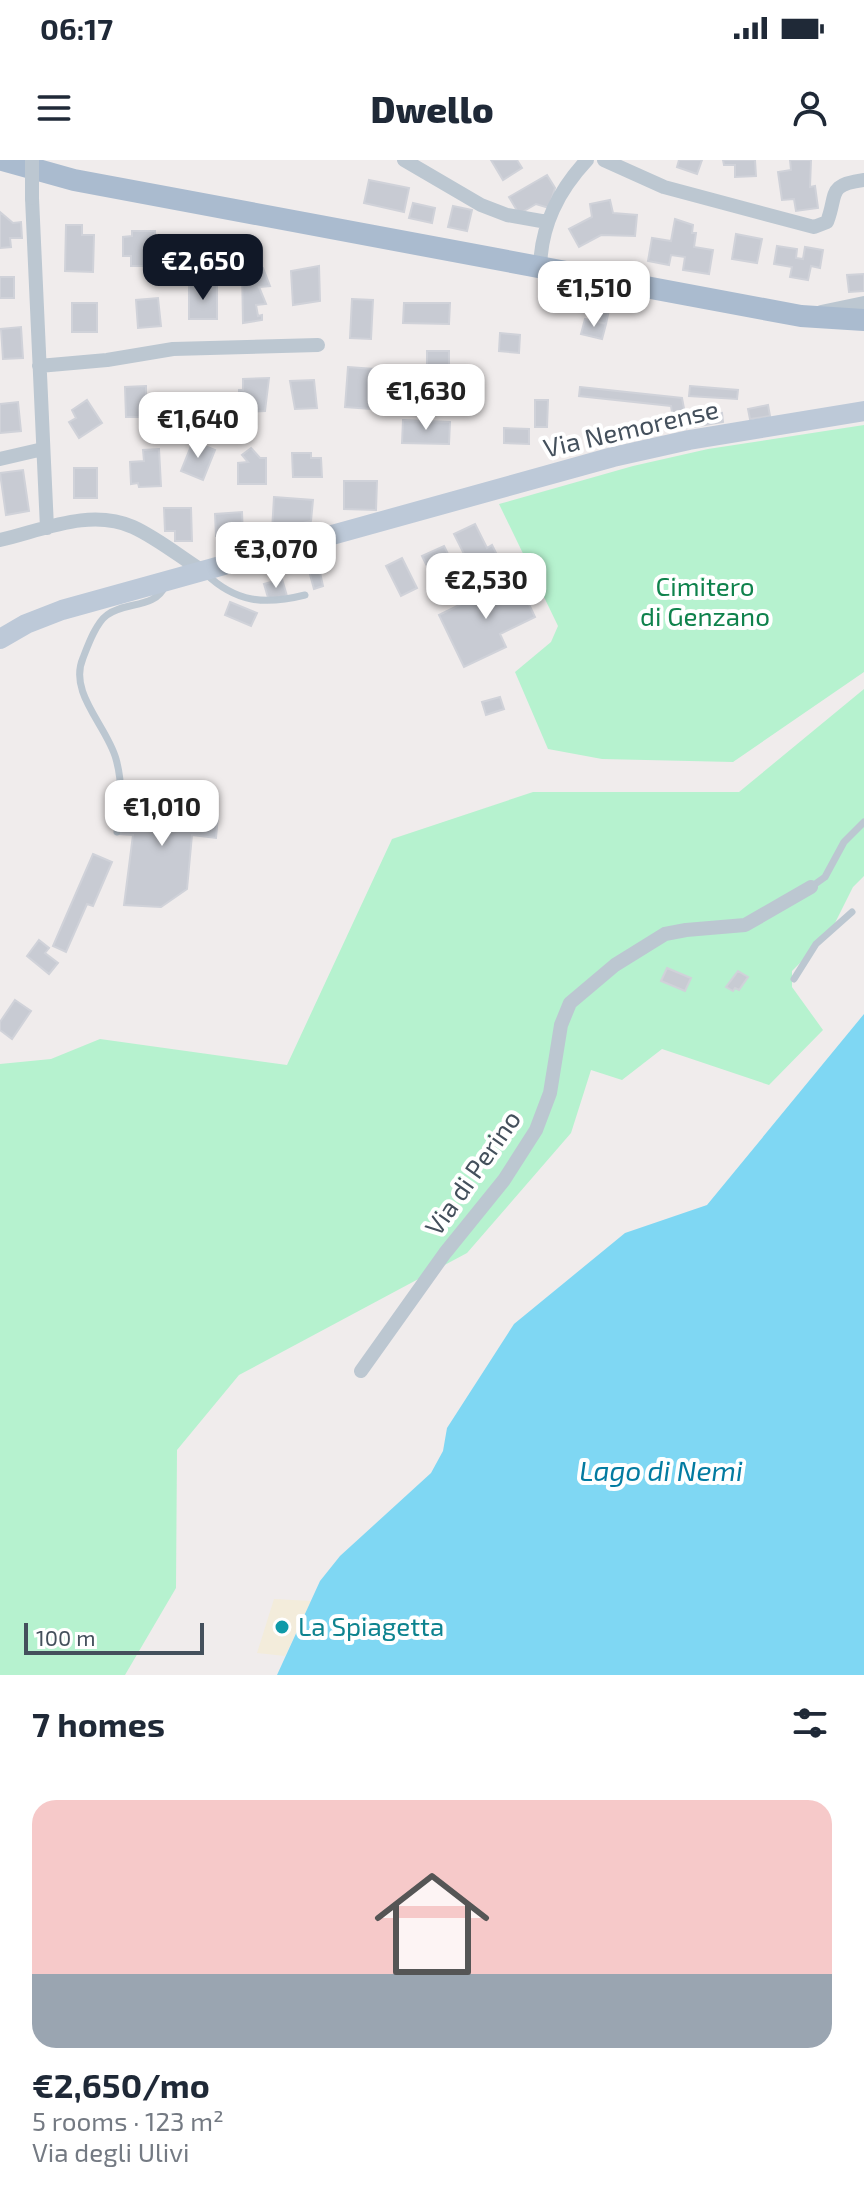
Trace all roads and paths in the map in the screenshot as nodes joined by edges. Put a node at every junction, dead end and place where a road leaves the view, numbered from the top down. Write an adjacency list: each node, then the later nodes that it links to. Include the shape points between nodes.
1 (2, 160): 9 (main road, via 74,180)
2 (32, 160): 14 (street, bridge)
3 (404, 160): 8 (street, via 481,205)
4 (587, 160): 6 (street)
5 (604, 160): 7 (street, via 654,184 814,227 827,222 837,188)
6 (572, 166): 8 (street)
7 (864, 180)
8 (547, 222): 9 (street)
9 (540, 268): 11 (main road)
10 (864, 303): 11 (street)
11 (801, 316): 12 (main road)
12 (864, 320)
13 (318, 345): 14 (street, via 164,349)
14 (39, 366): 16 (street)
15 (864, 411): 20 (main road, Via Nemorense, via 630,452)
16 (43, 449): 17 (street); 18 (street)
17 (0, 459)
18 (47, 528): 19 (street); 20 (street, via 94,520 122,523)
19 (0, 540)
20 (201, 570): 21 (main road, Via Nemorense); 22 (lane, via 227,590 259,601)
21 (166, 580): 23 (main road, Via Nemorense, via 46,615); 25 (lane, via 156,598 103,618 79,670 81,687 109,738 120,773)
22 (305, 595)
23 (0, 639)
24 (864, 822): 26 (lane, Via di Perino, via 844,842 825,877)
25 (117, 832)
26 (811, 887): 29 (street, Via di Perino, via 745,925 665,934 615,965 570,1003 536,1130)
27 (852, 912): 28 (lane, via 816,944)
28 (794, 979)
29 (361, 1371)

